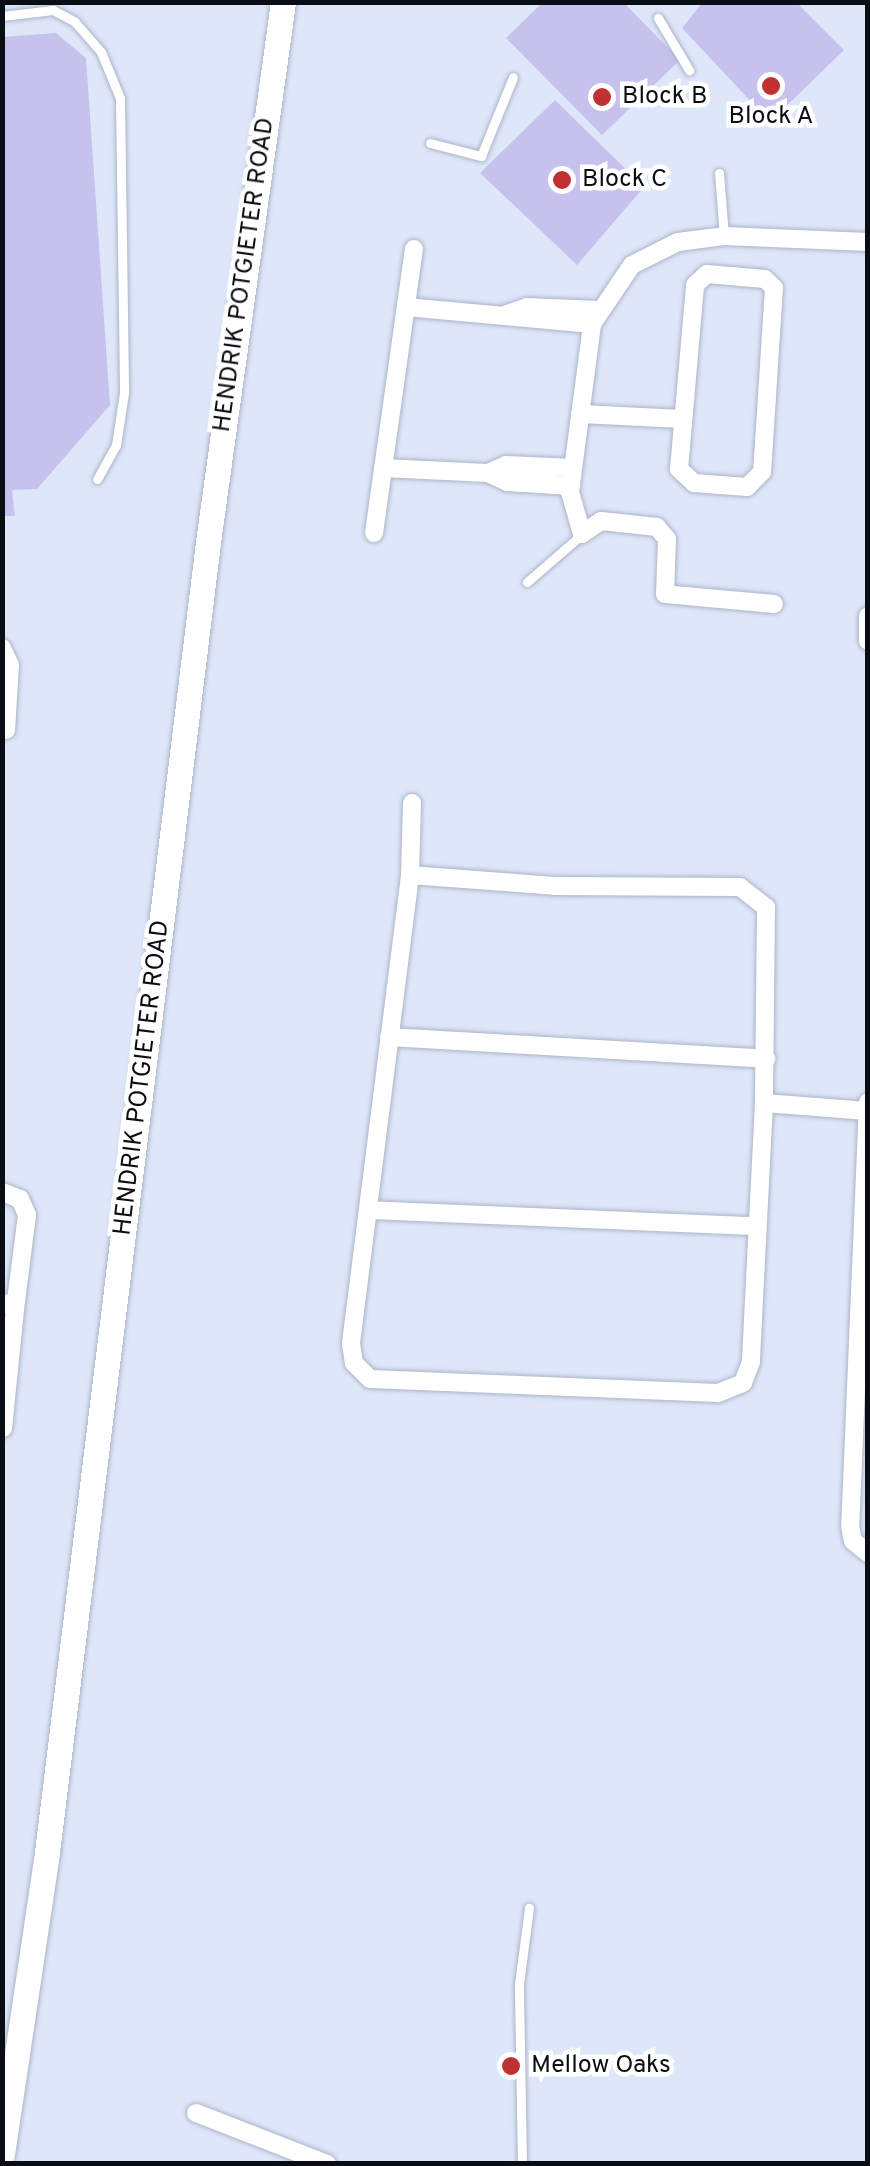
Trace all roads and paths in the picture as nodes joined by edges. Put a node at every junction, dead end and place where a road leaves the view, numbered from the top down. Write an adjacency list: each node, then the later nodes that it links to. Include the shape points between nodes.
1 (283, 2): 41 (main road, HENDRIK POTGIETER ROAD, via 208,542 47,1852)
2 (2, 16): 17 (lane, via 53,10 74,22 101,52 120,98 124,393 116,445)
3 (658, 18): 4 (lane)
4 (689, 70)
5 (513, 77): 6 (lane, via 481,156)
6 (430, 144)
7 (718, 173): 8 (lane)
8 (724, 236): 9 (street); 12 (street, via 652,251 632,264)
9 (868, 242)
10 (414, 249): 11 (street)
11 (406, 307): 12 (street); 15 (street)
12 (595, 317): 13 (street)
13 (580, 414): 14 (street); 16 (street)
14 (683, 419): 14 (street, via 698,278 766,280 774,292 756,482 747,487 685,478)
15 (383, 468): 16 (street, via 488,473 507,482); 18 (street)
16 (572, 477): 19 (street)
17 (97, 479)
18 (374, 532)
19 (582, 534): 20 (lane); 21 (street, via 601,522 658,527 667,539 666,594)
20 (526, 582)
21 (774, 604)
22 (868, 616): 23 (street)
23 (868, 642)
24 (2, 648): 25 (street, via 10,665)
25 (6, 730)
26 (412, 803): 27 (street)
27 (410, 874): 28 (street); 29 (street, via 556,886 740,887 756,895 770,924)
28 (389, 1037): 29 (street); 34 (street)
29 (766, 1059): 31 (street)
30 (868, 1102): 32 (street)
31 (764, 1103): 32 (street); 35 (street)
32 (867, 1110): 38 (street)
33 (2, 1192): 36 (street, via 20,1199 27,1214)
34 (368, 1210): 35 (street); 35 (street, via 351,1351 370,1379 730,1390 742,1383 751,1362)
35 (756, 1226)
36 (9, 1303): 37 (street)
37 (4, 1428)
38 (860, 1547)
39 (530, 1908): 43 (lane, via 519,1984)
40 (196, 2113): 42 (street)
41 (2, 2154)
42 (327, 2164)
43 (522, 2164)

